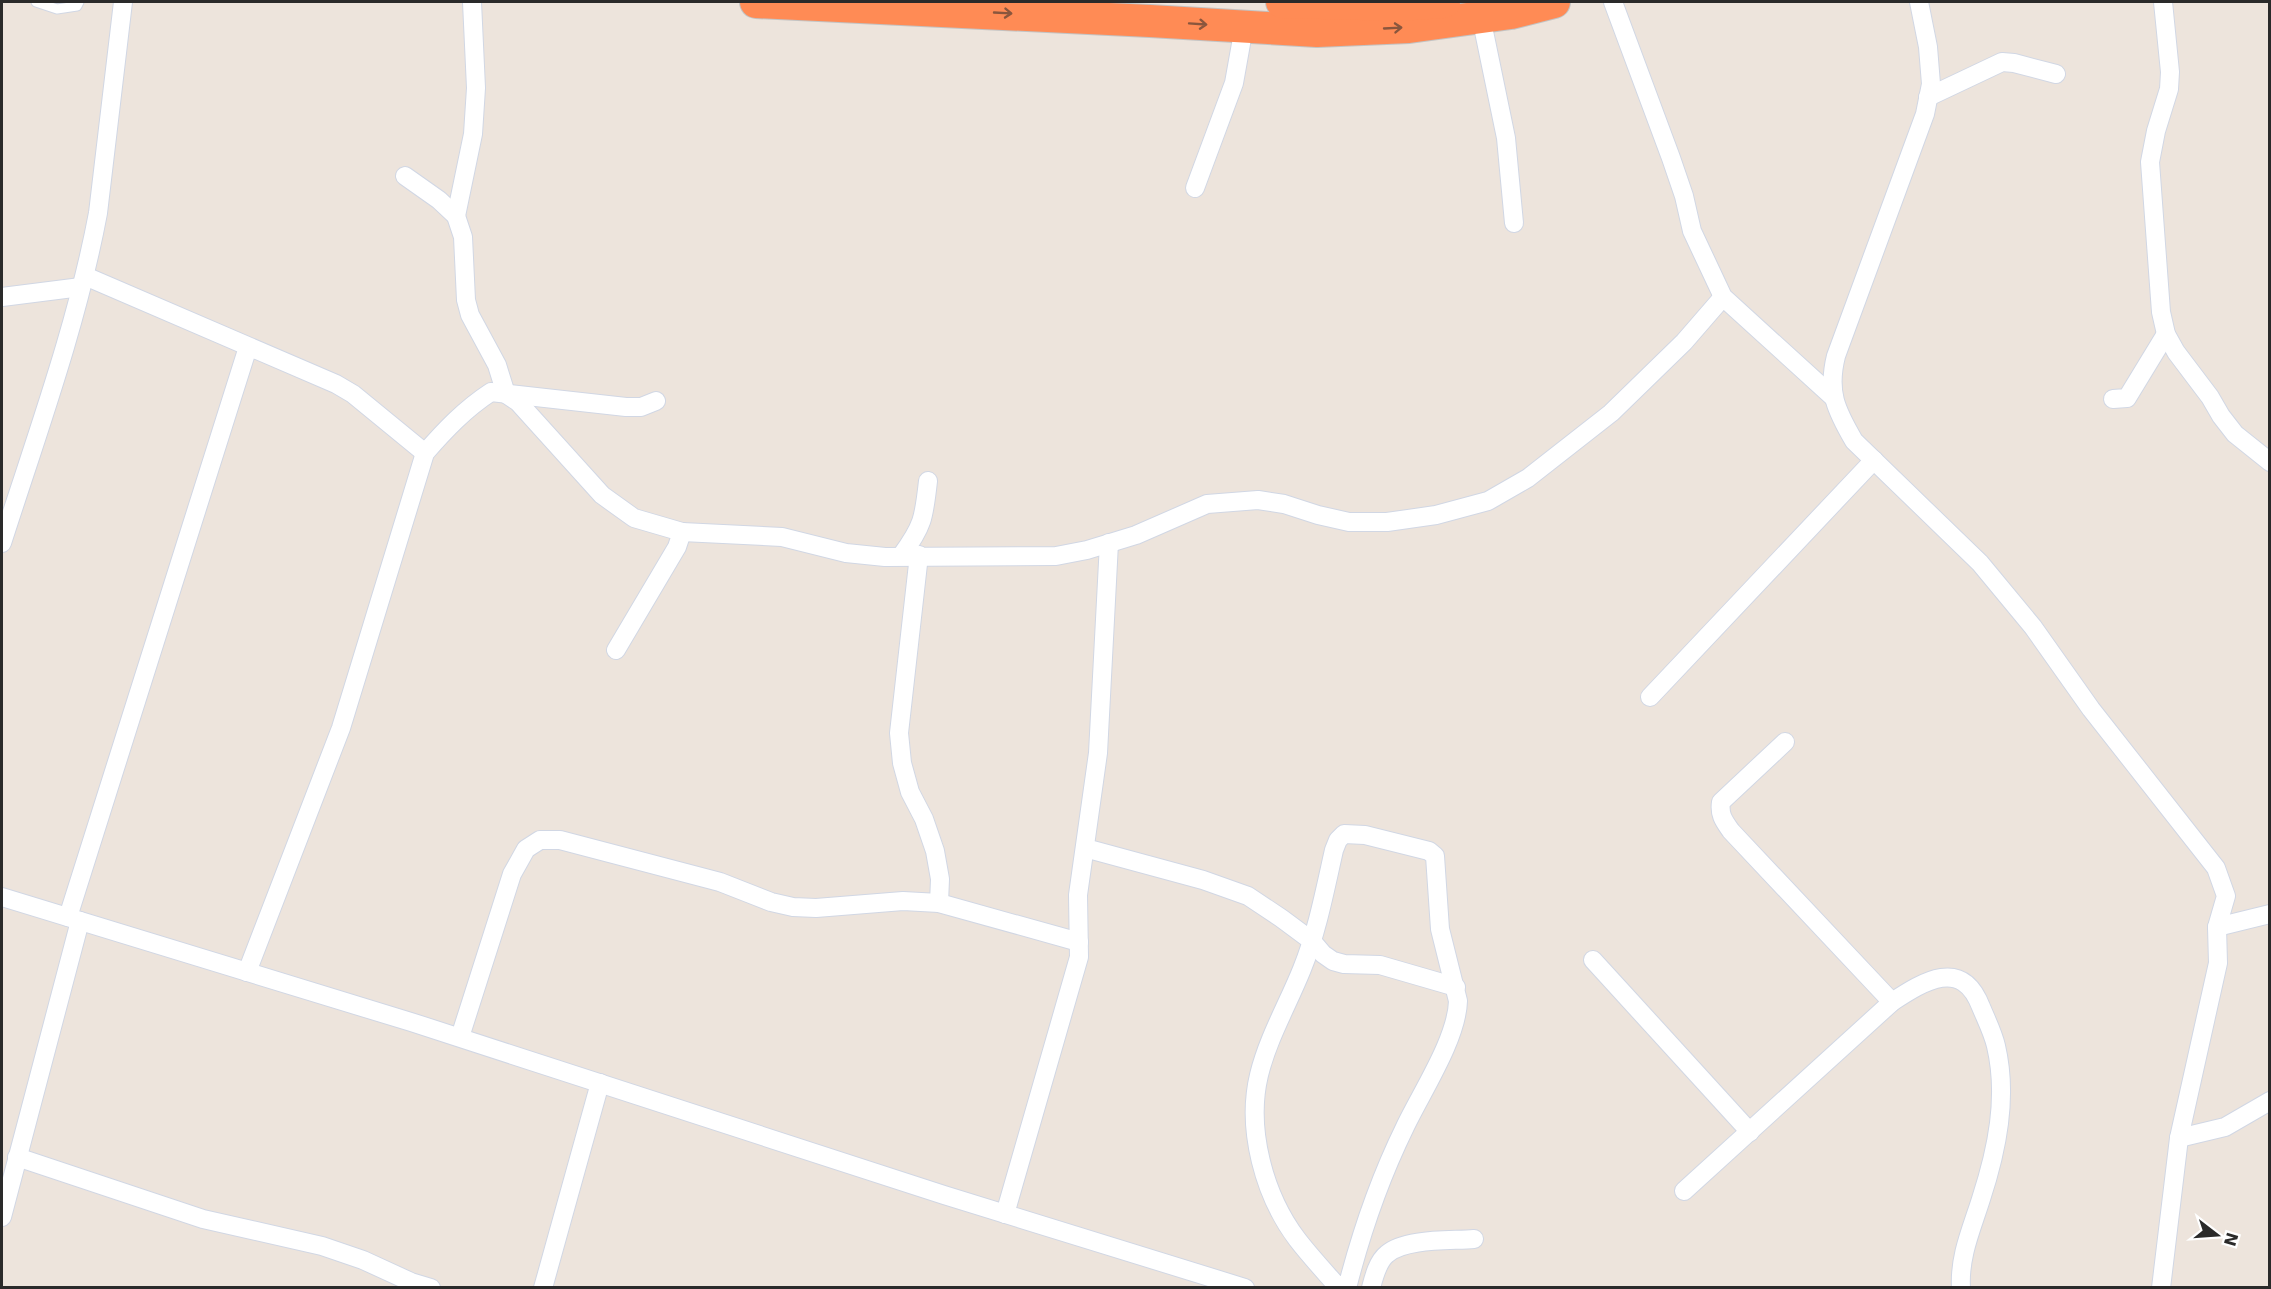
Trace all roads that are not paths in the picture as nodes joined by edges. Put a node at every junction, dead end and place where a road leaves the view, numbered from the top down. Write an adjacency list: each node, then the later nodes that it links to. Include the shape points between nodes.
1 (36, 2): 2 (lane, via 57,9)
2 (79, 2)
3 (123, 2): 20 (street, via 98,213)
4 (472, 2): 18 (street, via 476,88 473,134)
5 (756, 2): 13 (highway, one-way to 13)
6 (1282, 2): 7 (highway)
7 (1444, 2)
8 (1554, 2): 12 (highway)
9 (1613, 2): 22 (street, via 1671,158 1692,231)
10 (1919, 2): 15 (street, via 1929,57)
11 (2163, 2): 23 (street, via 2169,89 2150,162)
12 (1481, 17): 13 (highway, one-way to 12, via 1317,31 1409,27); 19 (street, via 1506,138)
13 (1244, 27): 17 (street, via 1234,83)
14 (2056, 74): 15 (street, via 2002,62)
15 (1928, 97): 26 (street, via 1836,356 1831,376)
16 (405, 176): 18 (street)
17 (1195, 188)
18 (456, 216): 25 (street, via 463,237 470,315 497,365)
19 (1514, 223)
20 (83, 282): 21 (street); 24 (street); 34 (street)
21 (2, 297)
22 (1723, 297): 26 (street); 35 (street, via 1684,342 1611,413 1528,478 1488,501 1387,522 1349,522 1258,500 1207,504)
23 (2166, 334): 27 (street, via 2127,398); 31 (street, via 2235,434)
24 (248, 347): 29 (street, via 336,384); 44 (street)
25 (506, 394): 28 (street, via 626,408); 29 (street, via 491,392 474,403); 33 (street, via 518,402 602,495 634,518)
26 (1833, 397): 30 (street, via 1854,441)
27 (2114, 399)
28 (656, 402)
29 (425, 453): 49 (street, via 340,728)
30 (1874, 460): 38 (street); 45 (street, via 1980,563 2216,868 2226,896)
31 (2270, 462)
32 (928, 481): 36 (street, via 924,515)
33 (682, 532): 36 (street, via 782,537 846,553); 37 (street)
34 (2, 543)
35 (1109, 543): 36 (street, via 1056,556); 40 (street, via 1098,753)
36 (910, 555): 42 (street, via 899,734 910,792 935,851)
37 (616, 651)
38 (1650, 697)
39 (1785, 742): 51 (street, via 1722,802 1723,820)
40 (1084, 848): 46 (street, via 1248,896); 47 (street)
41 (2, 897): 44 (street)
42 (939, 903): 47 (street); 52 (street, via 793,907 698,876 560,840 540,840 526,849 512,874)
43 (2270, 914): 45 (street)
44 (74, 919): 49 (street); 57 (street)
45 (2217, 927): 56 (street, via 2218,963)
46 (1312, 941): 50 (street, via 1333,961 1380,965); 50 (street, via 1334,850 1344,834 1365,835 1428,851 1435,856 1440,929); 65 (street, via 1259,1075 1254,1116 1270,1191 1296,1238)
47 (1078, 942): 59 (street, via 1076,971)
48 (1593, 960): 55 (street)
49 (248, 972): 52 (street)
50 (1456, 987): 66 (street, via 1458,1011 1450,1034 1378,1192)
51 (1892, 1002): 55 (street); 68 (street, via 1922,983 1942,977 1960,980 1978,999 1996,1045 2000,1128 1995,1157 1964,1247)
52 (460, 1037): 53 (street)
53 (600, 1083): 59 (street); 63 (street)
54 (2270, 1101): 56 (street, via 2225,1127)
55 (1750, 1132): 58 (street)
56 (2179, 1138): 69 (street)
57 (17, 1157): 60 (street); 62 (street, via 203,1219 322,1246)
58 (1684, 1191)
59 (1005, 1214): 64 (street)
60 (2, 1216)
61 (1474, 1239): 67 (street, via 1403,1245 1386,1254)
62 (431, 1287)
63 (543, 1287)
64 (1245, 1287)
65 (1339, 1287)
66 (1347, 1287)
67 (1371, 1287)
68 (1961, 1287)
69 (2161, 1287)

